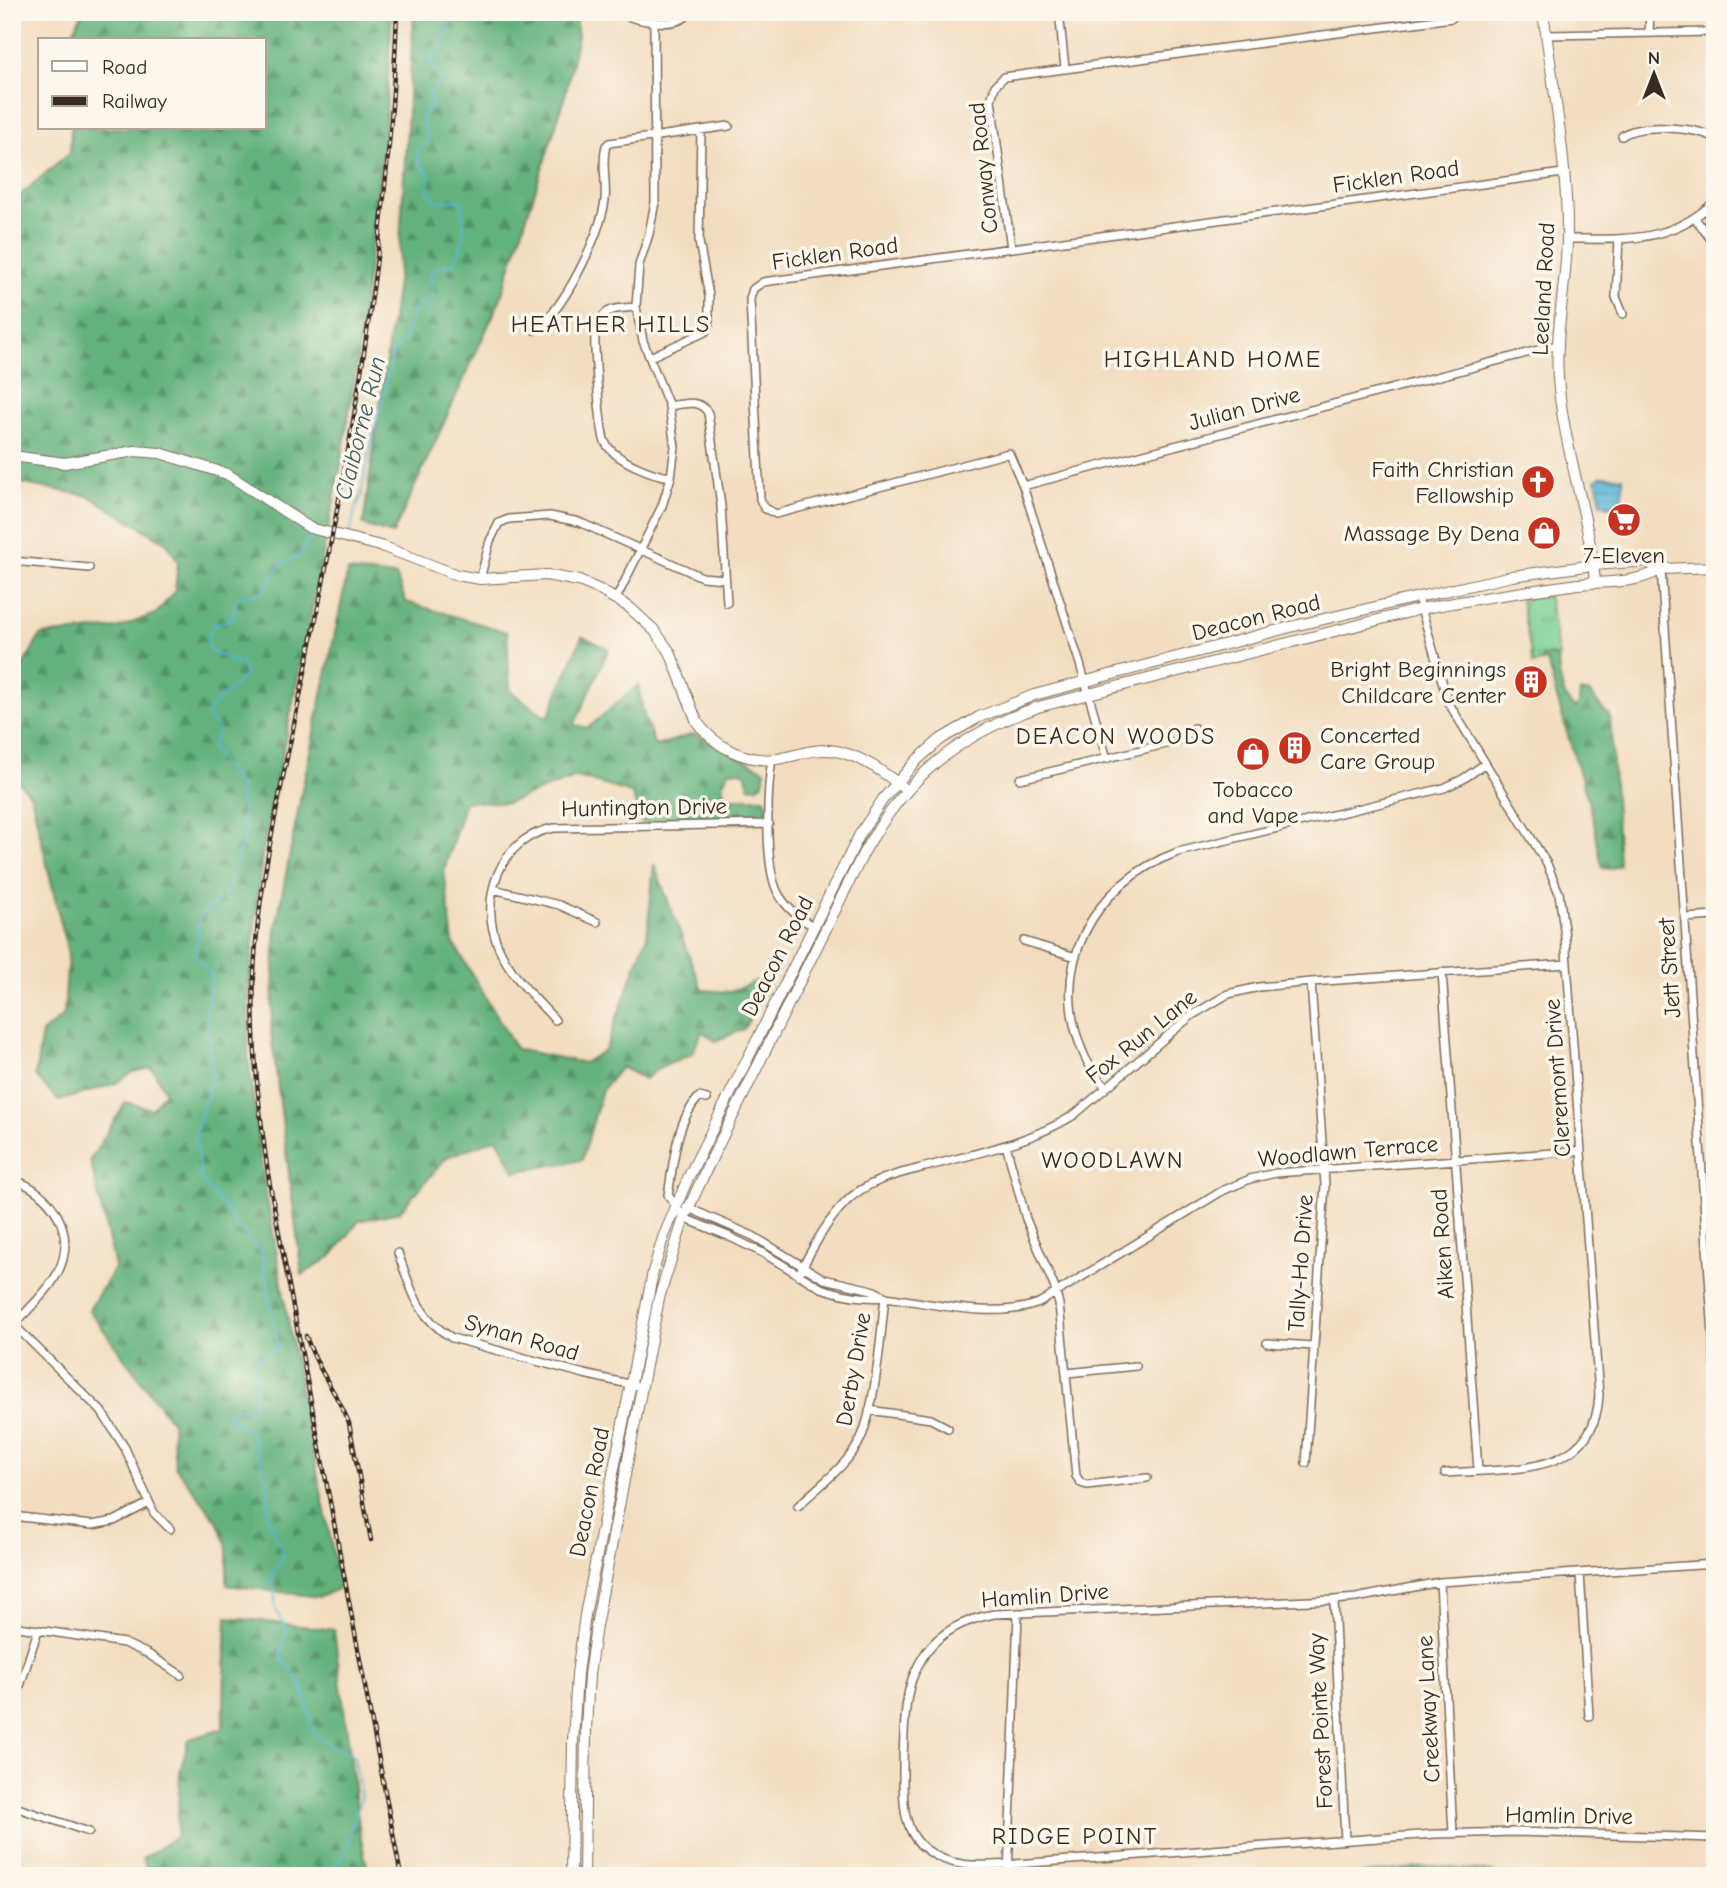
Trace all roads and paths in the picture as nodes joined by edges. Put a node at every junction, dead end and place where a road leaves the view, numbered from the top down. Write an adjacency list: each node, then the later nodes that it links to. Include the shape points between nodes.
1 (617, 12): 7 (street)
2 (690, 12): 7 (street, via 676,22)
3 (1059, 12): 11 (street)
4 (1543, 12): 10 (main road, Leeland Road)
5 (1650, 12): 9 (street)
6 (1452, 18): 11 (street, Conway Road)
7 (654, 21): 14 (street)
8 (1715, 32): 9 (street)
9 (1650, 33): 10 (street)
10 (1546, 36): 17 (main road, Leeland Road)
11 (1065, 68): 23 (street, Conway Road, via 1010,75 999,81 992,93)
12 (729, 126): 13 (street)
13 (701, 130): 14 (street); 28 (street, via 699,242 709,296 709,326)
14 (655, 136): 24 (street, via 655,202 639,265); 26 (street, via 606,146 605,200 599,228 550,317)
15 (1622, 136): 16 (street, via 1639,129 1689,130)
16 (1715, 138)
17 (1563, 173): 20 (main road, Leeland Road); 23 (street, Ficklen Road)
18 (1715, 201): 19 (street)
19 (1695, 218): 21 (street, via 1654,236); 22 (street)
20 (1567, 239): 21 (street); 27 (main road, Leeland Road)
21 (1619, 239): 25 (street, via 1616,297)
22 (1715, 245)
23 (1011, 248): 32 (street, Ficklen Road, via 763,282 753,289 760,499 767,512 787,511 1009,453)
24 (636, 307): 28 (street); 31 (street, via 605,313 595,334 602,434 613,451 642,469)
25 (1623, 314)
26 (534, 330)
27 (1557, 345): 32 (street, Julian Drive); 35 (main road, Leeland Road, via 1562,407)
28 (650, 357): 29 (street)
29 (669, 406): 31 (street, via 674,437); 40 (street, via 695,403 708,413 718,468)
30 (12, 456): 39 (main road, via 65,463 135,452 182,458 228,474 310,528)
31 (671, 477): 33 (street)
32 (1023, 486): 46 (street, Ficklen Road)
33 (639, 551): 39 (street, via 569,518 509,519 495,527); 40 (street, via 702,577); 43 (street)
34 (12, 561): 37 (street)
35 (1594, 565): 38 (main road, Deacon Road, via 1646,561); 41 (main road); 42 (main road, Deacon Road, via 1512,576)
36 (1715, 567): 38 (main road, Deacon Road)
37 (89, 568)
38 (1661, 569): 41 (main road, Deacon Road, via 1649,577); 58 (street, Jett Street)
39 (480, 579): 43 (main road, via 560,577)
40 (726, 579): 44 (street)
41 (1595, 582): 45 (main road, Deacon Road)
42 (1418, 597): 45 (street, Cleremont Drive); 46 (main road, Deacon Road)
43 (616, 598): 49 (main road, via 664,643 704,732 723,747)
44 (727, 603)
45 (1421, 609): 47 (main road, Deacon Road); 51 (street, Cleremont Drive, via 1448,702)
46 (1085, 682): 47 (street, Ficklen Road); 53 (main road, Deacon Road, via 1034,695 970,722 941,739)
47 (1087, 694): 50 (street, Ficklen Road); 54 (main road, Deacon Road, via 985,727)
48 (1194, 728): 50 (street, via 1174,742)
49 (772, 759): 53 (main road, via 836,751 875,767); 55 (street)
50 (1107, 759): 52 (street)
51 (1485, 764): 62 (street, via 1444,788 1202,846 1150,863 1126,879 1102,905 1084,932); 63 (street, Cleremont Drive, via 1553,877 1562,906)
52 (1020, 779)
53 (897, 783): 54 (main road); 60 (main road, Deacon Road, via 860,834)
54 (906, 791): 75 (main road, Deacon Road, via 864,852)
55 (769, 824): 56 (street, Huntington Drive, via 544,830 510,851); 60 (street, via 771,867 778,892 791,911)
56 (493, 889): 59 (street, via 559,905); 66 (street, Huntington Drive, via 492,929 499,948 514,974)
57 (1715, 916): 58 (street)
58 (1685, 918): 78 (street, Jett Street)
59 (597, 922)
60 (813, 926): 74 (main road, Deacon Road)
61 (1024, 941): 62 (street)
62 (1076, 957): 67 (street, via 1070,990 1074,1026 1085,1057)
63 (1567, 964): 64 (street, Fox Run Lane); 70 (street, Cleremont Drive)
64 (1442, 972): 65 (street, Fox Run Lane); 71 (street, Aiken Road)
65 (1311, 982): 67 (street, Fox Run Lane, via 1251,988 1215,1000); 72 (street, Tally-Ho Drive)
66 (555, 1020)
67 (1106, 1088): 69 (street, Fox Run Lane, via 1059,1124)
68 (707, 1099): 74 (street, via 699,1097 682,1125 668,1195)
69 (1006, 1145): 77 (street, Fox Run Lane, via 883,1179 861,1190 833,1217); 79 (street, via 1026,1219)
70 (1581, 1151): 71 (street, Woodlawn Terrace); 92 (street, Cleremont Drive, via 1599,1395 1595,1422 1565,1458)
71 (1455, 1160): 72 (street, Woodlawn Terrace); 92 (street, Aiken Road)
72 (1325, 1169): 79 (street, Woodlawn Terrace, via 1264,1175 1236,1184); 83 (street, Tally-Ho Drive)
73 (12, 1179): 81 (street, via 52,1204 65,1243 57,1274)
74 (675, 1205): 75 (street); 87 (main road, Deacon Road, via 653,1272)
75 (686, 1213): 77 (street, Woodlawn Terrace); 88 (main road, Deacon Road, via 659,1298)
76 (398, 1253): 87 (street, Synan Road, via 420,1308 452,1338)
77 (800, 1271): 80 (street, Woodlawn Terrace, via 821,1288 836,1293)
78 (1711, 1271): 84 (street, Jett Street)
79 (1057, 1293): 80 (street, Woodlawn Terrace, via 1027,1307 1003,1311); 86 (street)
80 (885, 1297): 89 (street, Derby Drive)
81 (13, 1324): 95 (street, via 101,1411 125,1448)
82 (1266, 1343): 83 (street)
83 (1313, 1346): 91 (street, Tally-Ho Drive)
84 (1715, 1364)
85 (1136, 1366): 86 (street)
86 (1067, 1373): 94 (street, via 1078,1480 1085,1485)
87 (629, 1385): 88 (street, Synan Road); 115 (main road, Deacon Road, via 577,1674)
88 (642, 1387): 116 (main road, Deacon Road, via 589,1675)
89 (869, 1410): 90 (street, via 931,1419); 96 (street, Derby Drive, via 855,1449)
90 (948, 1428)
91 (1306, 1463)
92 (1478, 1470): 93 (street, Cleremont Drive)
93 (1445, 1473)
94 (1147, 1478)
95 (149, 1503): 97 (street, via 114,1521 92,1525); 98 (street)
96 (798, 1506)
97 (12, 1516)
98 (170, 1529)
99 (1715, 1564): 100 (street, Hamlin Drive)
100 (1580, 1573): 101 (street, Hamlin Drive); 108 (street)
101 (1440, 1582): 102 (street, Hamlin Drive); 111 (street, Creekway Lane)
102 (1334, 1600): 103 (street, Hamlin Drive); 113 (street, Forest Pointe Way)
103 (1018, 1613): 114 (street); 114 (street, Hamlin Drive, via 967,1620 927,1650 907,1702 903,1793 911,1830 929,1852 956,1864)
104 (12, 1626): 105 (street)
105 (38, 1630): 106 (street, via 124,1643); 107 (street)
106 (181, 1675)
107 (12, 1711)
108 (1589, 1716)
109 (12, 1806): 110 (street)
110 (89, 1832)
111 (1453, 1834): 112 (street, Hamlin Drive); 113 (street, Hamlin Drive)
112 (1715, 1838)
113 (1345, 1840): 114 (street, Hamlin Drive)
114 (1009, 1864): 117 (street)
115 (571, 1876)
116 (584, 1876)
117 (1008, 1876)

